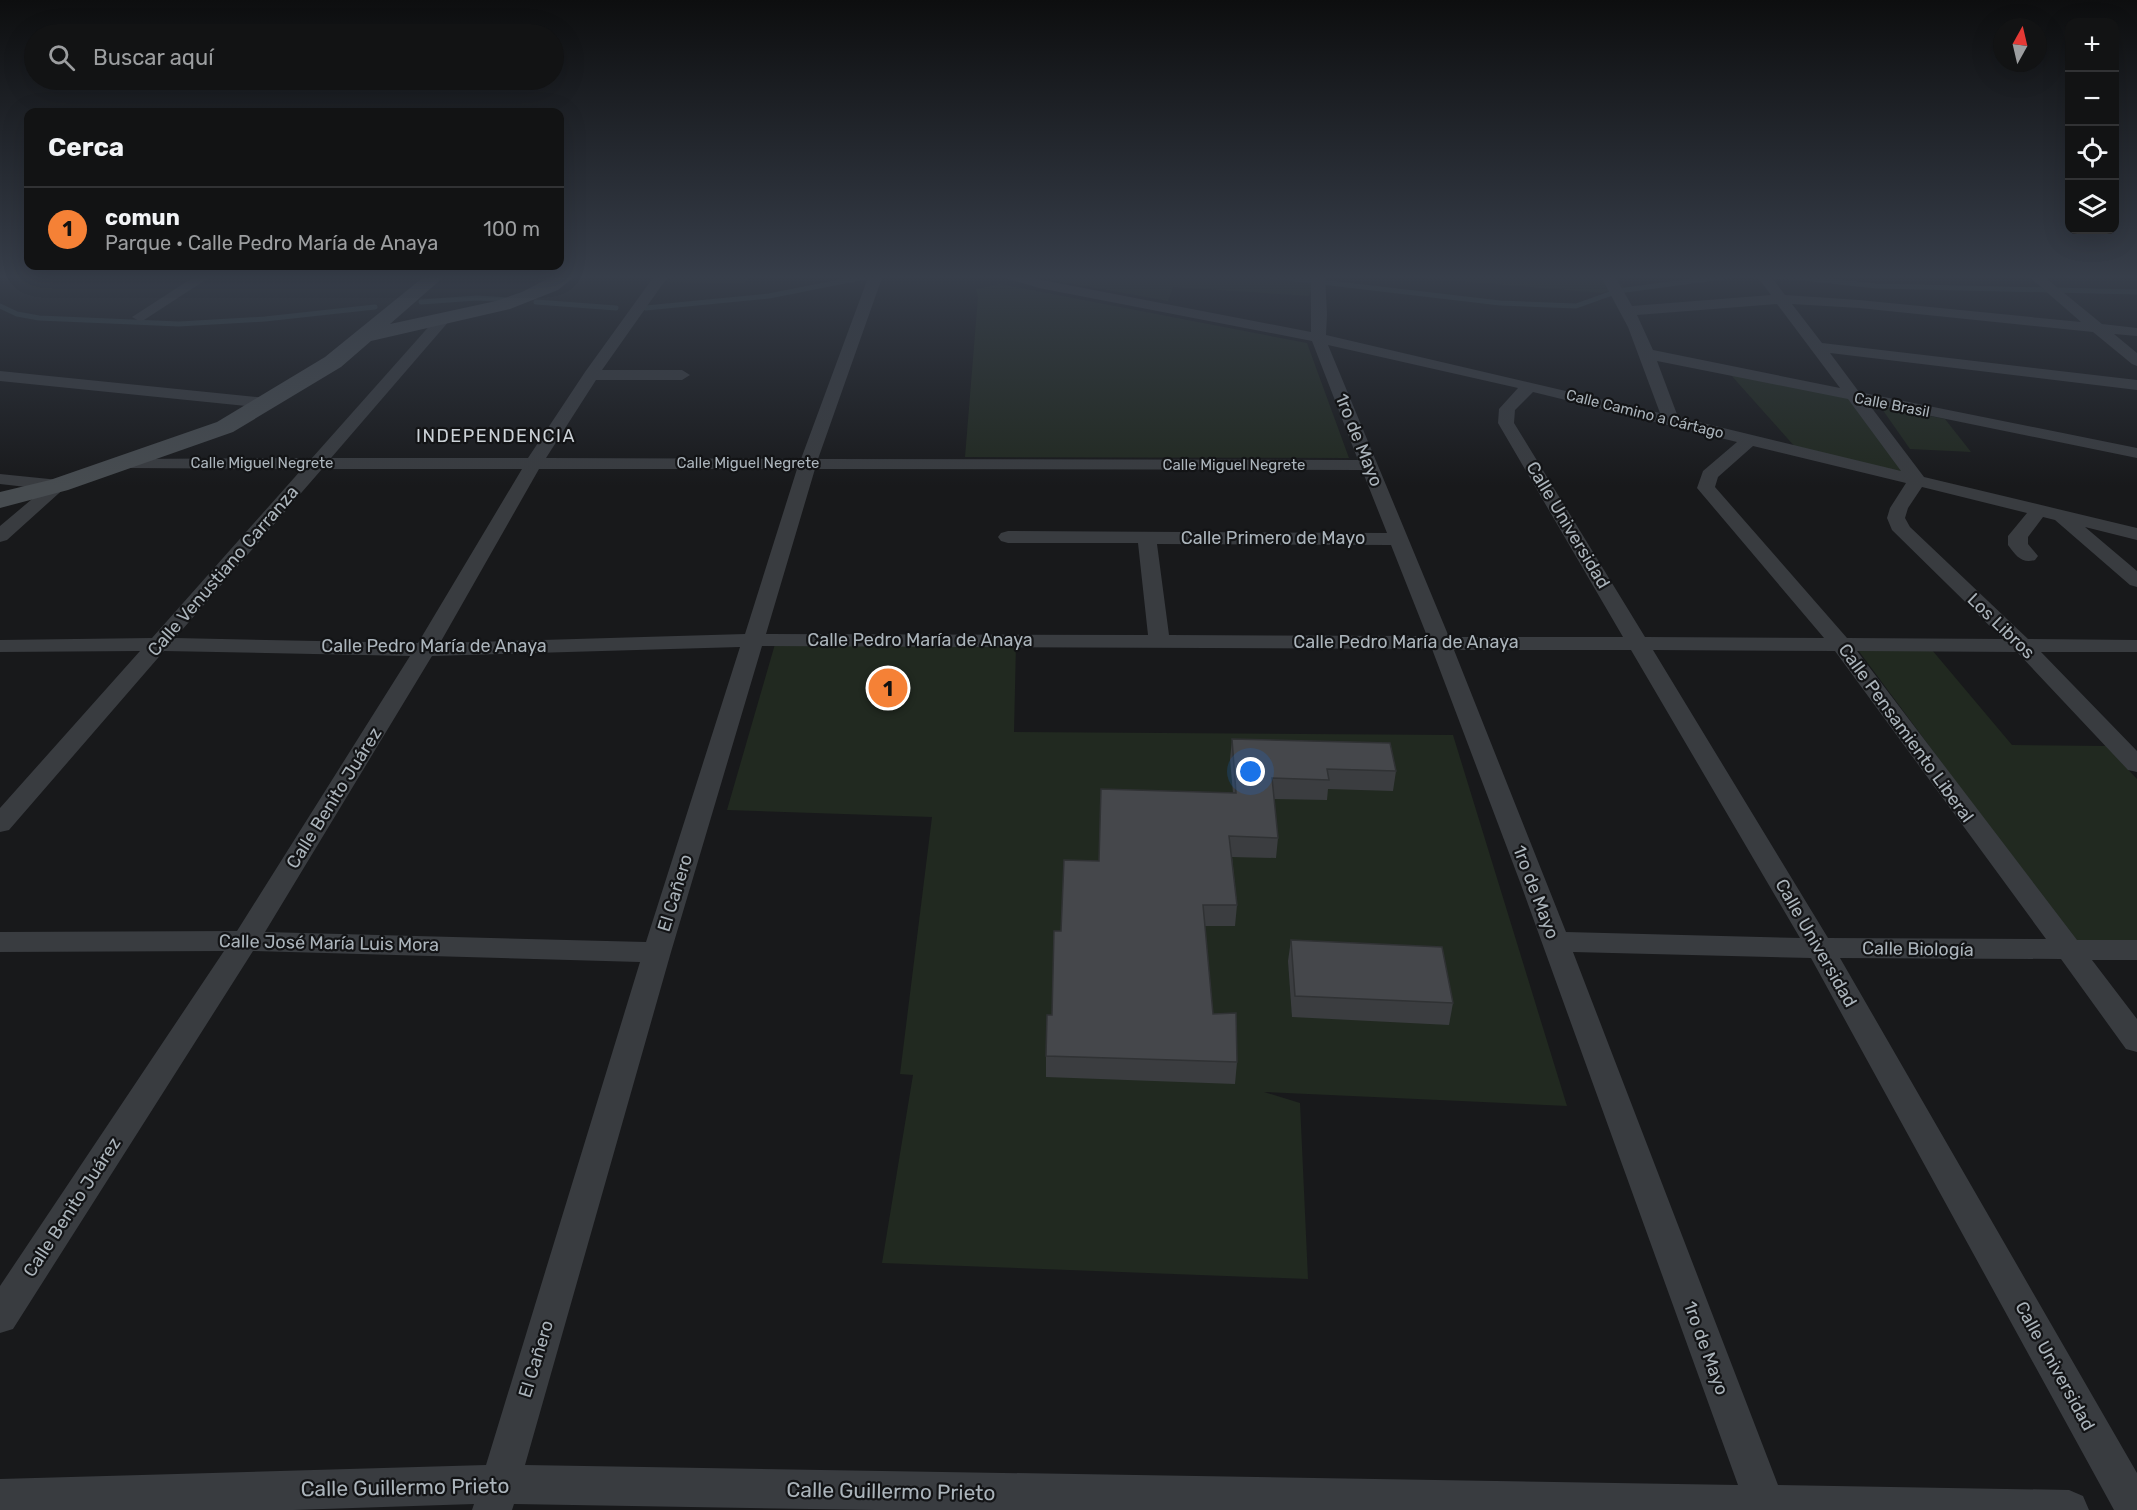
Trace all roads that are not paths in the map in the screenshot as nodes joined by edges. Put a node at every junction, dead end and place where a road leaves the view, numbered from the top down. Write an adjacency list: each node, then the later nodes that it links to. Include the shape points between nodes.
1 (353, 345): 18 (main road)
2 (420, 345): 25 (street, Calle Venustiano Carranza)
3 (612, 345): 12 (street, Calle Benito Juárez)
4 (851, 345): 24 (street, El Cañero)
5 (1321, 345): 26 (street, 1ro de Mayo)
6 (1351, 345): 16 (street, Calle Camino a Cártago)
7 (1644, 345): 10 (street)
8 (2119, 345): 11 (street)
9 (1817, 347): 15 (street); 17 (street)
10 (1648, 354): 17 (street, Calle Brasil); 19 (street)
11 (2137, 361)
12 (591, 375): 13 (street); 23 (street, Calle Benito Juárez)
13 (682, 375)
14 (0, 376): 18 (street)
15 (2137, 385)
16 (1529, 386): 19 (street, Calle Camino a Cártago); 43 (street, Calle Universidad, via 1507,409 1506,423)
17 (1855, 397): 21 (street, Calle Brasil); 28 (street)
18 (267, 402): 22 (main road, via 225,427)
19 (1671, 420): 20 (street, Calle Camino a Cártago)
20 (1750, 440): 28 (street, Calle Camino a Cártago); 44 (street, Calle Pensamiento Liberal, via 1709,474 1706,488)
21 (2137, 453)
22 (127, 463): 25 (street, Calle Miguel Negrete); 29 (main road)
23 (534, 463): 24 (street, Calle Miguel Negrete); 25 (street, Calle Miguel Negrete); 49 (street, Calle Benito Juárez)
24 (808, 463): 26 (street, Calle Miguel Negrete); 40 (street, El Cañero)
25 (317, 464): 46 (street, Calle Venustiano Carranza)
26 (1370, 465): 37 (street, 1ro de Mayo)
27 (0, 478): 29 (street)
28 (1917, 480): 31 (street, Calle Camino a Cártago); 45 (street, Los Libros, via 1899,508 1896,518 1902,530)
29 (59, 485): 30 (main road); 34 (street)
30 (0, 500)
31 (2039, 510): 32 (street, Calle Camino a Cártago); 38 (street, via 2018,536 2018,545)
32 (2060, 515): 33 (street, Calle Camino a Cártago); 39 (street)
33 (2137, 534)
34 (0, 536)
35 (1008, 537): 36 (street, Calle Primero de Mayo)
36 (1147, 538): 37 (street, Calle Primero de Mayo); 41 (street)
37 (1398, 539): 42 (street, 1ro de Mayo)
38 (2028, 556)
39 (2137, 581)
40 (754, 639): 41 (street, Calle Pedro María de Anaya); 49 (street, Calle Pedro María de Anaya); 58 (street, El Cañero)
41 (1159, 641): 42 (street, Calle Pedro María de Anaya)
42 (1440, 642): 43 (street, Calle Pedro María de Anaya); 54 (street, 1ro de Mayo)
43 (1639, 642): 44 (street, Calle Pedro María de Anaya); 55 (street, Calle Universidad)
44 (1840, 643): 45 (street, Calle Pedro María de Anaya); 57 (street, Calle Pensamiento Liberal)
45 (2020, 643): 47 (street, Calle Pedro María de Anaya); 50 (street, Los Libros)
46 (158, 644): 48 (street, Calle Pedro María de Anaya); 49 (street, Calle Pedro María de Anaya); 51 (street, Calle Venustiano Carranza)
47 (2137, 645)
48 (0, 646)
49 (425, 650): 52 (street, Calle Benito Juárez)
50 (2137, 765)
51 (0, 824)
52 (245, 941): 53 (street, Calle José María Luis Mora); 58 (street, Calle José María Luis Mora); 60 (street, Calle Benito Juárez)
53 (0, 942)
54 (1556, 942): 55 (street, Calle Biología); 64 (street, 1ro de Mayo)
55 (1820, 948): 57 (street, Calle Biología); 66 (street, Calle Universidad)
56 (2137, 950): 57 (street, Calle Biología)
57 (2070, 951): 59 (street, Calle Pensamiento Liberal)
58 (657, 952): 61 (street, El Cañero)
59 (2137, 1041)
60 (0, 1317)
61 (495, 1497): 62 (street, Calle Guillermo Prieto); 63 (street, Calle Guillermo Prieto)
62 (0, 1499)
63 (1267, 1503): 64 (street, Calle Guillermo Prieto)
64 (1766, 1508): 65 (street, Calle Guillermo Prieto)
65 (2069, 1510)
66 (2136, 1510)

